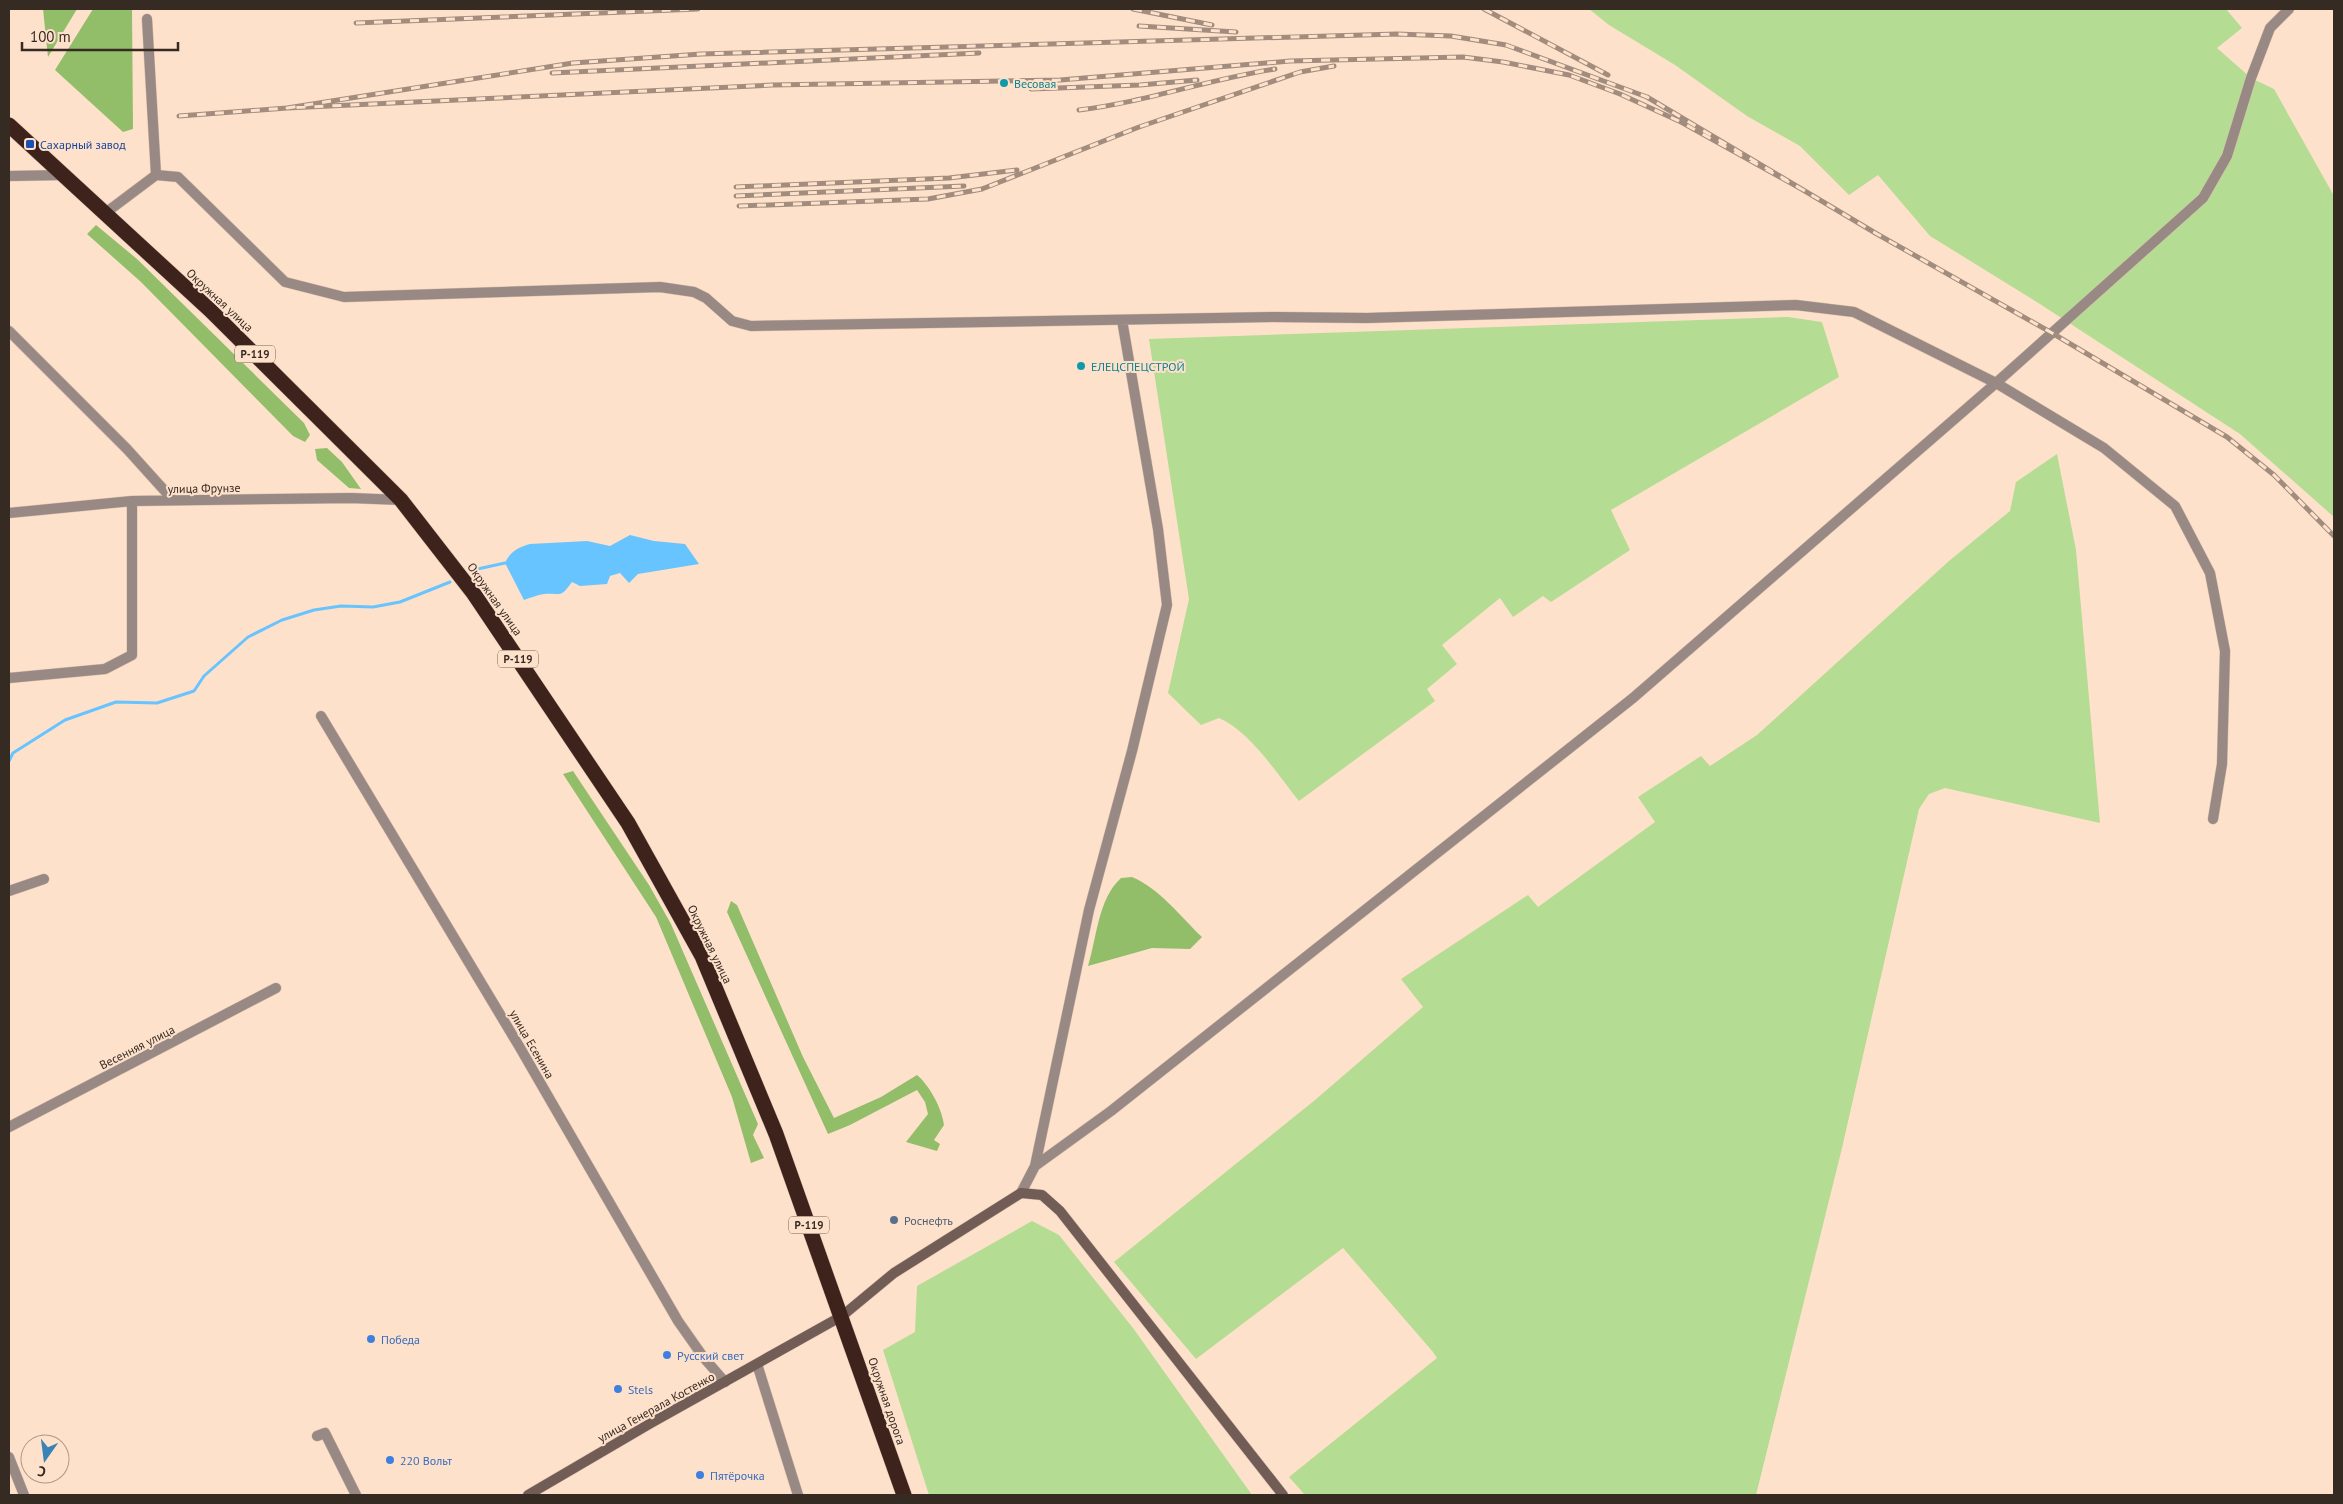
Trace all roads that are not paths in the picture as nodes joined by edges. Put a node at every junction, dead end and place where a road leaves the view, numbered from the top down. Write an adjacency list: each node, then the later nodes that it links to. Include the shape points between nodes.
1 (2289, 9): 10 (street, via 2270,28 2227,156 2203,198)
2 (147, 19): 5 (street)
3 (9, 125): 4 (highway, Окружная улица / Р-119)
4 (65, 175): 6 (street); 7 (highway, Окружная улица / Р-119)
5 (156, 175): 7 (street); 8 (street, via 178,178 285,282 344,297 660,287 694,292 706,298 732,321 751,326)
6 (9, 176)
7 (104, 214): 12 (highway, Окружная улица / Р-119, via 210,310)
8 (1122, 320): 10 (street, via 1367,318 1796,306 1854,312); 22 (street, via 1158,529 1166,605 1132,751 1089,910)
9 (9, 330): 11 (street)
10 (1996, 383): 17 (street, via 2104,448 2175,506 2210,573 2225,651 2222,764); 22 (street, via 1634,698 1111,1111)
11 (173, 500): 12 (street, улица Фрунзе); 13 (street, улица Фрунзе)
12 (401, 500): 24 (highway, Окружная улица / Р-119, via 474,594 592,768 661,878 702,956 772,1125)
13 (132, 501): 14 (street, улица Фрунзе); 15 (street, via 132,655 105,669)
14 (9, 512)
15 (9, 678)
16 (321, 716): 26 (street, улица Есенина, via 514,1038 678,1321)
17 (2213, 819)
18 (44, 879): 19 (street)
19 (9, 891)
20 (276, 988): 21 (street, Весенняя улица)
21 (9, 1127)
22 (1035, 1166): 23 (street)
23 (1021, 1193): 24 (street, улица Генерала Костенко, via 894,1273); 34 (street, via 1042,1195 1060,1211)
24 (842, 1316): 25 (street, улица Генерала Костенко); 33 (highway, Окружная дорога / Р-119)
25 (757, 1364): 26 (street, улица Генерала Костенко); 32 (street)
26 (725, 1382): 31 (street, улица Генерала Костенко)
27 (316, 1436): 30 (street, via 325,1433)
28 (9, 1457): 29 (street)
29 (24, 1495)
30 (356, 1495)
31 (528, 1495)
32 (798, 1495)
33 (904, 1495)
34 (1283, 1495)

